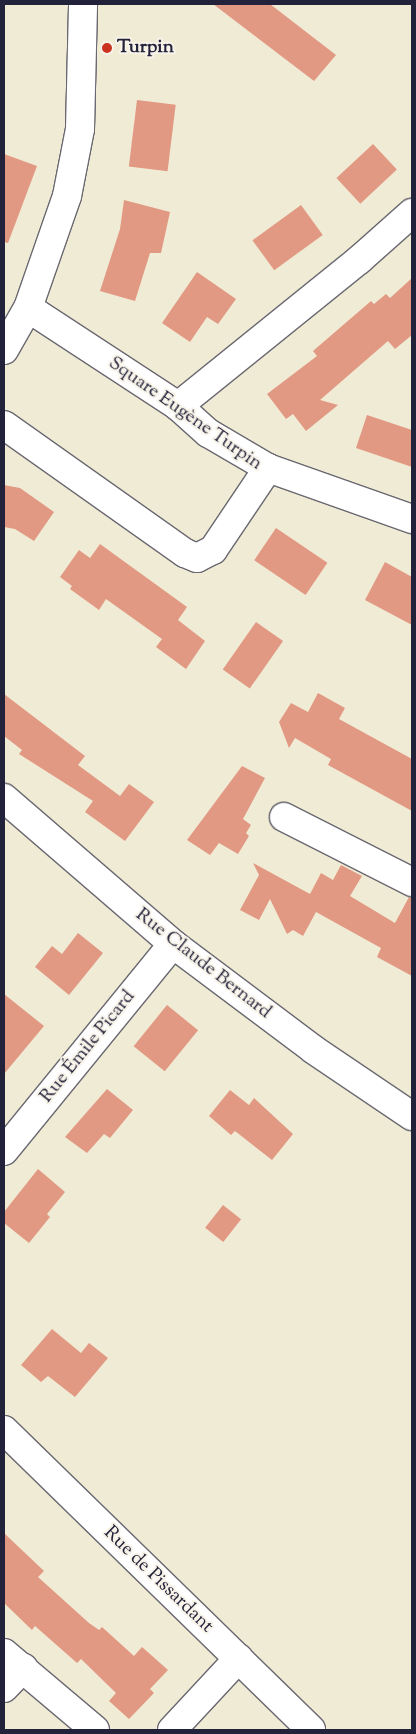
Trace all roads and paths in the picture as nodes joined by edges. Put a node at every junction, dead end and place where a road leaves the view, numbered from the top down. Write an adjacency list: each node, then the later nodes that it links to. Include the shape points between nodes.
1 (83, 4): 3 (street, via 80,129 67,196)
2 (412, 213): 5 (street, via 359,260)
3 (28, 308): 4 (street); 5 (street, Square Eugène Turpin)
4 (4, 350)
5 (178, 406): 7 (street, Square Eugène Turpin, via 208,432)
6 (4, 425): 7 (street, Square Eugène Turpin, via 186,554 197,558 213,550)
7 (268, 468): 8 (street)
8 (412, 518)
9 (4, 798): 12 (street, Rue Claude Bernard)
10 (284, 817): 11 (street)
11 (412, 882)
12 (173, 944): 13 (street, Rue Claude Bernard, via 314,1050); 14 (street, Rue Émile Picard)
13 (412, 1116)
14 (4, 1151)
15 (4, 1430): 16 (street, Rue de Pissardant)
16 (239, 1658): 20 (street); 21 (street, Rue de Pissardant)
17 (13, 1660): 18 (street); 19 (street)
18 (4, 1688)
19 (95, 1730)
20 (172, 1730)
21 (311, 1730)

